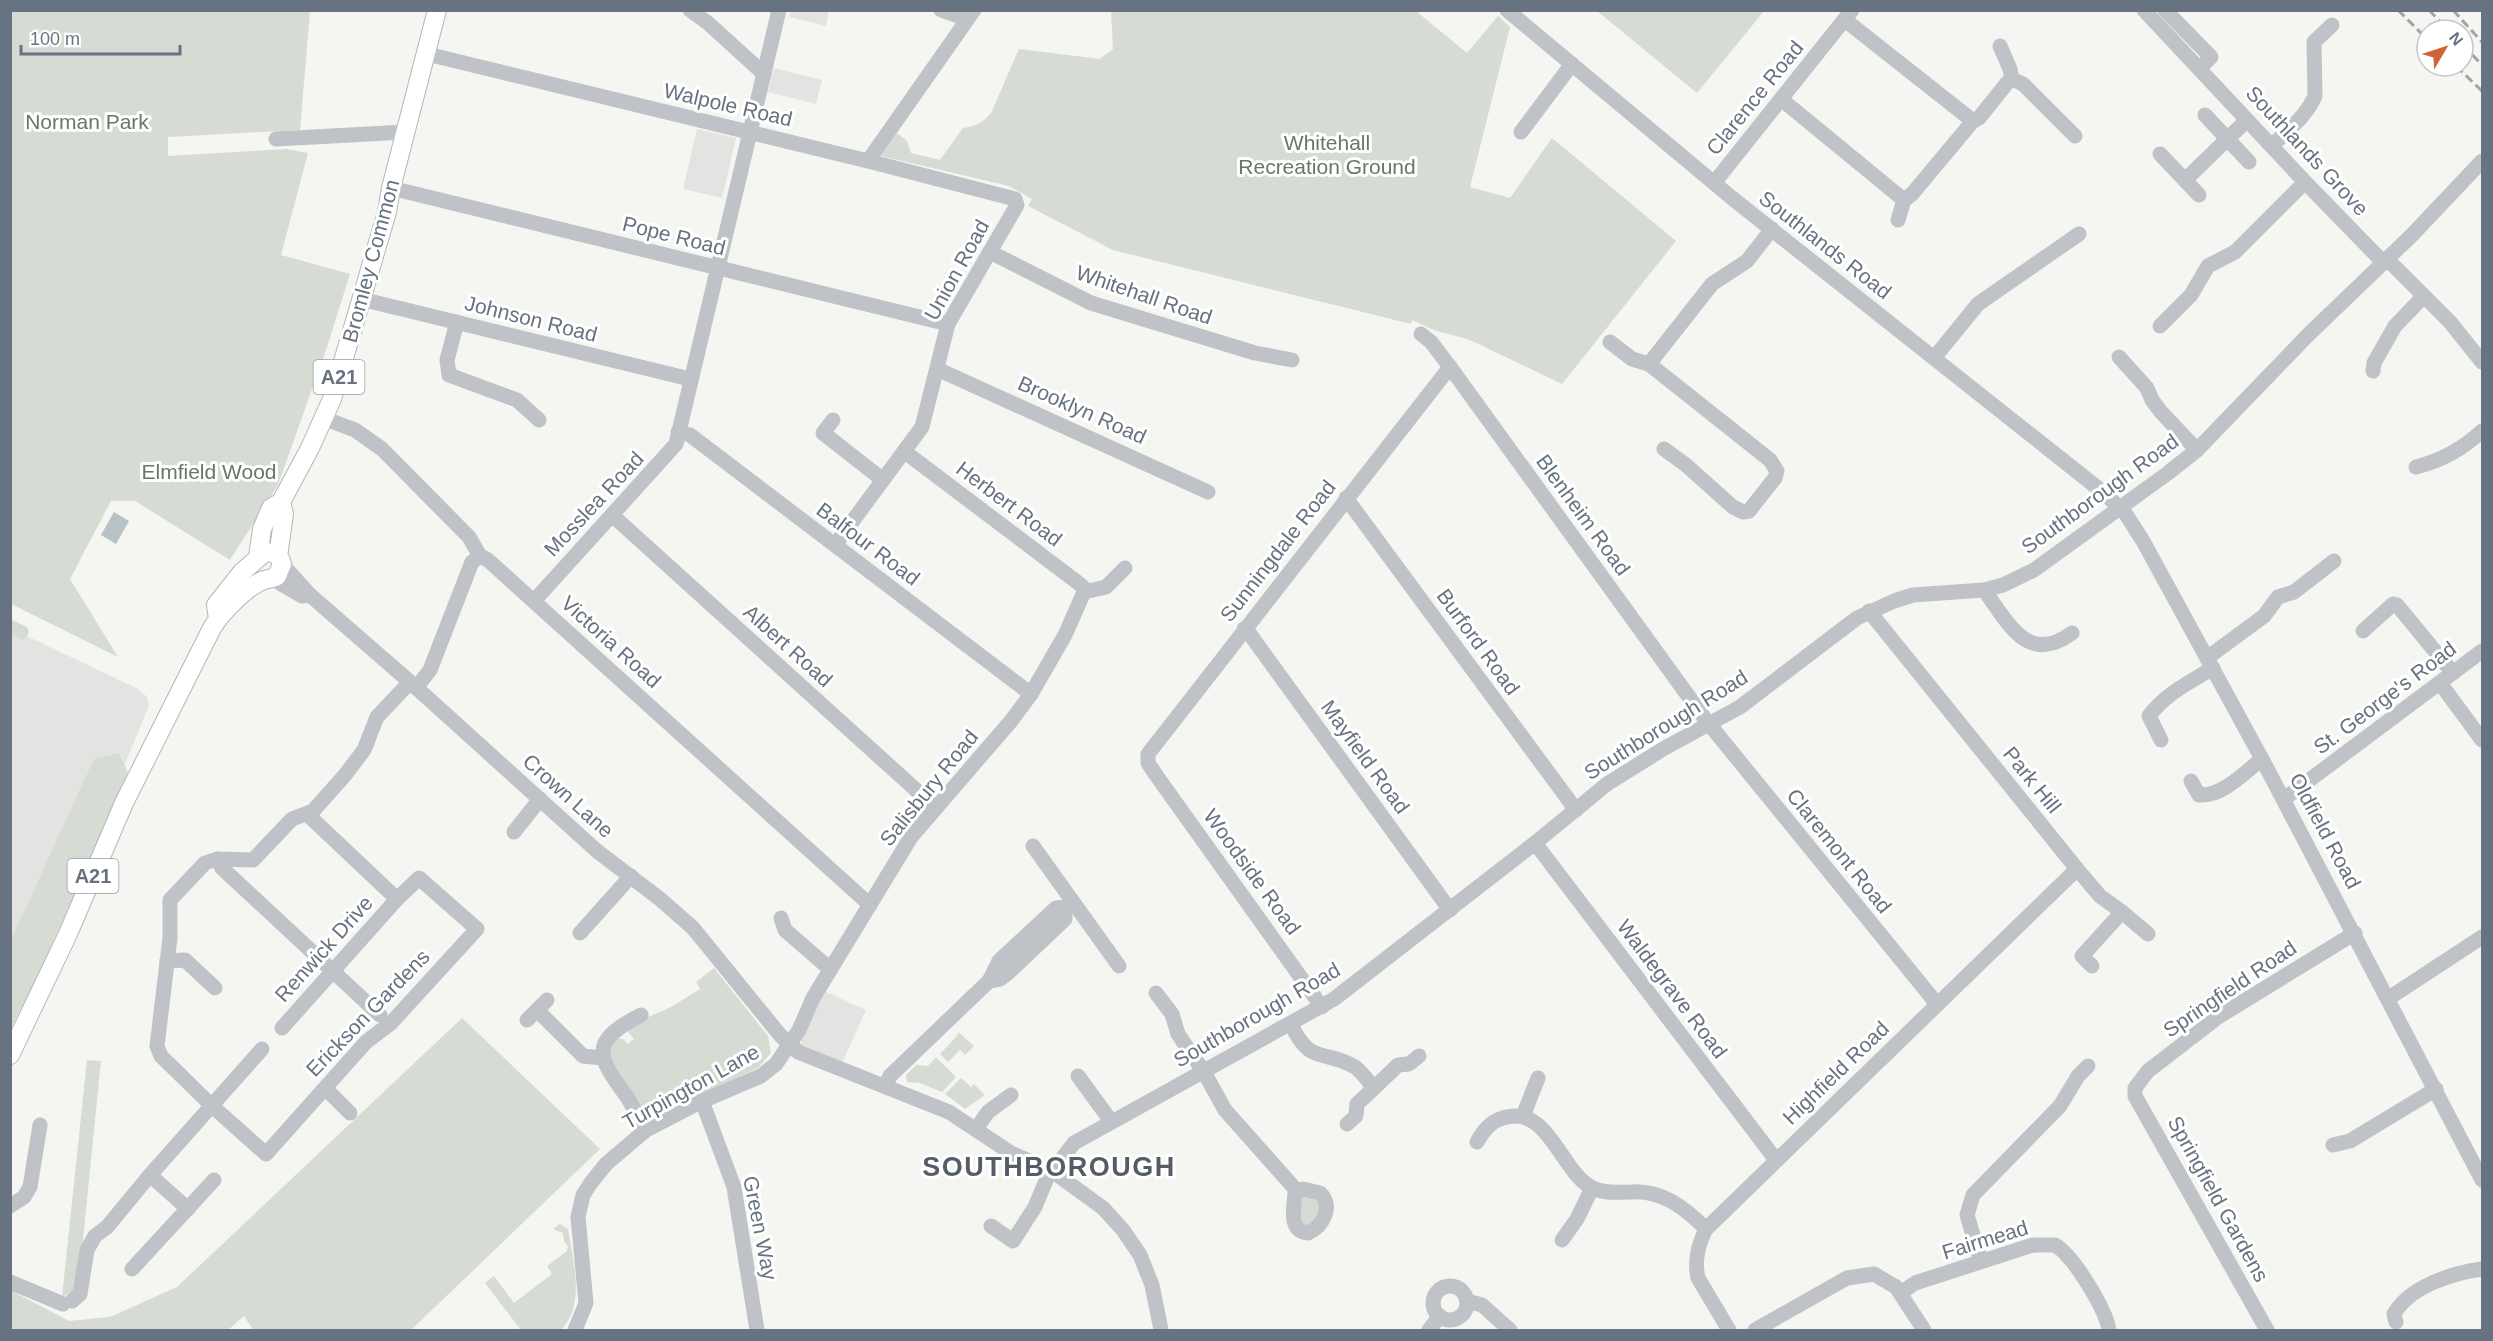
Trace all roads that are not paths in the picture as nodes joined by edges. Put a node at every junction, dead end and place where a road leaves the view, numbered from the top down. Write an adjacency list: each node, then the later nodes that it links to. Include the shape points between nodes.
1 (437, 10): 12 (main road, Bromley Common / A21)
2 (690, 10): 15 (street)
3 (779, 10): 15 (street, Mosslea Road)
4 (941, 10): 8 (street)
5 (2144, 10): 14 (street, Southlands Grove)
6 (2165, 10): 14 (street, via 2211,57)
7 (1514, 13): 13 (street, Southlands Road)
8 (970, 15): 29 (street)
9 (1848, 15): 17 (street, Clarence Road); 20 (street)
10 (2332, 25): 27 (street, via 2314,42 2313,102)
11 (2000, 46): 16 (street)
12 (427, 54): 21 (main road, Bromley Common / A21); 22 (street, Walpole Road)
13 (1572, 64): 23 (street); 34 (street, Southlands Road)
14 (2200, 68): 19 (street, Southlands Grove)
15 (764, 75): 22 (street, Mosslea Road)
16 (2013, 80): 20 (street); 24 (street, via 2023,84)
17 (1780, 99): 34 (street, Clarence Road); 37 (street)
18 (2205, 116): 26 (street)
19 (2247, 120): 26 (street); 27 (street, Southlands Grove)
20 (1973, 121): 37 (street)
21 (406, 132): 25 (street); 35 (main road, Bromley Common / A21)
22 (749, 132): 29 (street, Walpole Road); 44 (street, Mosslea Road)
23 (1521, 132)
24 (2075, 136)
25 (276, 139)
26 (2227, 139): 31 (street); 32 (street)
27 (2272, 146): 33 (street, Southlands Grove)
28 (2160, 154): 32 (street)
29 (868, 161): 38 (street, Walpole Road, via 1005,195)
30 (2482, 161): 43 (street, Southborough Road)
31 (2249, 162)
32 (2185, 180): 36 (street)
33 (2305, 182): 43 (street, Southlands Grove); 49 (street, via 2235,252 2208,266 2190,295)
34 (1714, 183): 40 (street, Southlands Road)
35 (391, 188): 44 (street, Pope Road); 46 (main road, Bromley Common / A21)
36 (2199, 195)
37 (1904, 200): 39 (street)
38 (1017, 202): 42 (street, Union Road)
39 (1898, 220)
40 (1772, 229): 53 (street, Southlands Road); 56 (street, via 1747,261 1712,284)
41 (2079, 234): 53 (street, via 1978,304)
42 (990, 252): 48 (street, Union Road); 54 (street, Whitehall Road, via 1091,303 1255,353)
43 (2385, 261): 45 (street, Southlands Grove); 67 (street, Southborough Road)
44 (717, 268): 48 (street, Pope Road); 60 (street, Mosslea Road)
45 (2424, 296): 55 (street, Southlands Grove); 59 (street, via 2395,326)
46 (362, 299): 47 (street, Johnson Road); 61 (main road, Bromley Common / A21)
47 (457, 322): 60 (street, Johnson Road); 62 (street, via 447,360 449,375 517,400)
48 (948, 324): 58 (street, Union Road)
49 (2160, 326)
50 (1421, 334): 57 (street, Blenheim Road)
51 (1610, 342): 56 (street, via 1632,359)
52 (2119, 357): 67 (street, via 2147,388 2161,412)
53 (1934, 358): 74 (street, Southlands Road)
54 (1292, 360)
55 (2482, 362)
56 (1649, 364): 66 (street, via 1770,460 1777,471 1749,511 1743,512)
57 (1450, 367): 72 (street, Sunningdale Road); 96 (street, Blenheim Road)
58 (937, 369): 68 (street, Union Road, via 925,421); 71 (street, Brooklyn Road)
59 (2373, 371)
60 (690, 380): 65 (street, Mosslea Road)
61 (323, 418): 73 (main road, Bromley Common / A21); 77 (street, Victoria Road, via 355,430 382,449 469,537)
62 (539, 420)
63 (833, 420): 70 (street, via 823,433)
64 (2482, 431): 69 (street, via 2448,457)
65 (678, 432): 75 (street, Mosslea Road, via 670,452); 76 (street, Balfour Road, via 690,435)
66 (1664, 449)
67 (2197, 450): 74 (street, Southborough Road)
68 (905, 452): 70 (street, Union Road); 83 (street, Herbert Road, via 1077,582)
69 (2416, 467)
70 (883, 480): 76 (street, Union Road)
71 (1208, 492)
72 (1346, 498): 87 (street, Sunningdale Road); 105 (street, Burford Road)
73 (281, 502): 78 (main road, Bromley Common / A21, via 271,508); 81 (main road, Bromley Common / A21, via 284,514)
74 (2120, 508): 82 (street, Southborough Road, via 2034,570); 91 (street, Oldfield Road, via 2143,541)
75 (612, 514): 84 (street, Mosslea Road); 104 (street, Albert Road)
76 (835, 545): 95 (street, Balfour Road)
77 (480, 556): 84 (street, Victoria Road); 94 (street, via 472,562 430,670)
78 (256, 560): 81 (main road, via 256,573); 86 (main road, A21, via 216,605)
79 (2334, 561): 91 (street, via 2294,592 2278,597 2264,616)
80 (1125, 568): 83 (street, via 1106,587)
81 (275, 570): 86 (main road, A21); 94 (street, Crown Lane, via 307,590)
82 (1983, 590): 85 (street, Southborough Road, via 1913,594); 89 (street, via 2026,642 2051,644)
83 (1084, 592): 95 (street, Salisbury Road)
84 (534, 601): 115 (street, Victoria Road)
85 (1869, 611): 96 (street, Southborough Road, via 1740,707); 111 (street, Park Hill)
86 (218, 619): 140 (main road, A21, via 124,803)
87 (1244, 629): 100 (street, Sunningdale Road, via 1150,749); 116 (street, Mayfield Road)
88 (2363, 631): 92 (street, via 2397,604)
89 (2072, 633)
90 (2482, 651): 92 (street, St. George's Road)
91 (2210, 663): 97 (street, via 2149,716); 99 (street, Oldfield Road)
92 (2453, 673): 93 (street, St. George's Road)
93 (2440, 683): 98 (street); 103 (street, St. George's Road)
94 (413, 685): 102 (street, Crown Lane); 106 (street, via 377,717 359,758)
95 (1031, 694): 104 (street, Salisbury Road)
96 (1709, 724): 105 (street, Southborough Road, via 1624,772); 131 (street, Claremont Road)
97 (2161, 740)
98 (2482, 740)
99 (2262, 759): 101 (street, via 2207,796 2199,795); 103 (street, Oldfield Road)
100 (1148, 764): 132 (street, Woodside Road)
101 (2191, 781)
102 (540, 799): 107 (street); 112 (street, Crown Lane)
103 (2284, 799): 120 (street, Oldfield Road)
104 (936, 808): 115 (street, Salisbury Road, via 911,837)
105 (1576, 810): 108 (street, Southborough Road)
106 (307, 814): 110 (street, via 292,819 253,860); 113 (street)
107 (514, 832)
108 (1535, 843): 116 (street, Southborough Road); 164 (street, Waldegrave Road)
109 (1033, 846): 114 (street)
110 (218, 859): 123 (street, via 205,863 170,900); 127 (street, via 222,868)
111 (2077, 869): 117 (street, Park Hill, via 2100,896); 131 (street, Highfield Road)
112 (631, 876): 119 (street); 138 (street, Crown Lane, via 705,940)
113 (397, 899): 127 (street, Renwick Drive); 147 (street, Erickson Gardens, via 419,878 477,929)
114 (1068, 904): 124 (street); 146 (street, via 1065,919 1008,973 989,981 890,1076)
115 (870, 905): 126 (street, Salisbury Road)
116 (1450, 910): 132 (street, Southborough Road)
117 (2122, 912): 121 (street, Park Hill); 125 (street, via 2082,956)
118 (781, 918): 126 (street, via 785,930)
119 (580, 933)
120 (2355, 933): 130 (street, Oldfield Road); 150 (street, Springfield Road, via 2218,1017 2148,1071)
121 (2148, 934)
122 (2482, 937): 130 (street)
123 (167, 961): 128 (street, via 185,960); 154 (street, via 157,1046 161,1056)
124 (1119, 966)
125 (2092, 966)
126 (830, 969): 138 (street, Salisbury Road)
127 (333, 971): 134 (street); 137 (street, Renwick Drive)
128 (216, 988)
129 (1156, 993): 144 (street)
130 (2389, 998): 151 (street, Oldfield Road)
131 (1937, 1004): 164 (street, Highfield Road)
132 (1322, 1006): 136 (street, Southborough Road)
133 (537, 1010): 142 (street, via 584,1056)
134 (380, 1014)
135 (641, 1015): 142 (street, via 608,1038)
136 (1291, 1024): 144 (street, Southborough Road); 148 (street, via 1304,1046 1356,1068)
137 (282, 1028)
138 (790, 1044): 146 (street, Crown Lane, via 816,1060); 153 (street, Turpington Lane, via 776,1064 761,1076)
139 (262, 1049): 154 (street)
140 (10, 1055)
141 (1419, 1056): 148 (street, via 1409,1064 1398,1065)
142 (602, 1058): 161 (street)
143 (2078, 1069): 176 (street, via 2060,1106 1973,1195 1967,1215)
144 (1204, 1072): 157 (street, Southborough Road); 170 (street, via 1225,1110)
145 (1078, 1076): 157 (street)
146 (886, 1085): 160 (street, Crown Lane, via 949,1112)
147 (325, 1088): 154 (street, Erickson Gardens, via 266,1154); 155 (street)
148 (1374, 1088): 158 (street, via 1357,1104 1356,1116)
149 (1539, 1088): 156 (street)
150 (2135, 1088): 193 (street, Springfield Gardens, via 2135,1096)
151 (2436, 1089): 163 (street, via 2350,1141); 168 (street, Oldfield Road)
152 (1011, 1095): 160 (street, via 988,1112)
153 (702, 1101): 161 (street, Turpington Lane); 185 (street, Green Way, via 734,1187)
154 (211, 1105): 166 (street)
155 (350, 1113)
156 (1523, 1116): 162 (street, via 1496,1120); 169 (street, via 1547,1132 1570,1166)
157 (1112, 1121): 165 (street, Southborough Road, via 1074,1143)
158 (1347, 1124)
159 (40, 1125): 171 (street, via 30,1187 24,1197)
160 (976, 1129): 165 (street, Crown Lane, via 1011,1153)
161 (646, 1130): 184 (street, Turpington Lane, via 606,1164 581,1202 578,1227 586,1303)
162 (1482, 1140)
163 (2333, 1145)
164 (1776, 1160): 174 (street, Highfield Road)
165 (1052, 1171): 173 (street, Southborough Road, via 1013,1241); 186 (street, Crown Lane, via 1103,1208 1132,1242 1152,1285)
166 (150, 1175): 172 (street); 179 (street, via 95,1236 87,1250 80,1294 67,1303)
167 (214, 1180): 172 (street)
168 (2482, 1180)
169 (1592, 1188): 174 (street, via 1610,1193 1650,1192 1668,1198); 175 (street)
170 (1297, 1191)
171 (10, 1206)
172 (188, 1209): 177 (street)
173 (991, 1226)
174 (1706, 1228): 189 (street, Highfield Road, via 1696,1257 1698,1278)
175 (1562, 1240)
176 (1982, 1261): 180 (street, Fairmead, via 1915,1283); 192 (street, Fairmead, via 2033,1245 2055,1245 2072,1262 2106,1318)
177 (132, 1269)
178 (2482, 1269): 183 (street, via 2448,1277 2413,1295 2397,1308)
179 (10, 1282)
180 (1901, 1293): 190 (street, via 1884,1278 1856,1275); 191 (street)
181 (1467, 1301): 182 (street, via 1458,1318); 182 (street, via 1458,1288 1440,1289 1434,1299); 188 (street, via 1482,1305)
182 (1440, 1316): 187 (street)
183 (2396, 1322)
184 (582, 1328)
185 (757, 1330)
186 (1161, 1330)
187 (1429, 1330)
188 (1510, 1330)
189 (1729, 1330)
190 (1755, 1330)
191 (1924, 1330)
192 (2109, 1330)
193 (2267, 1330)

